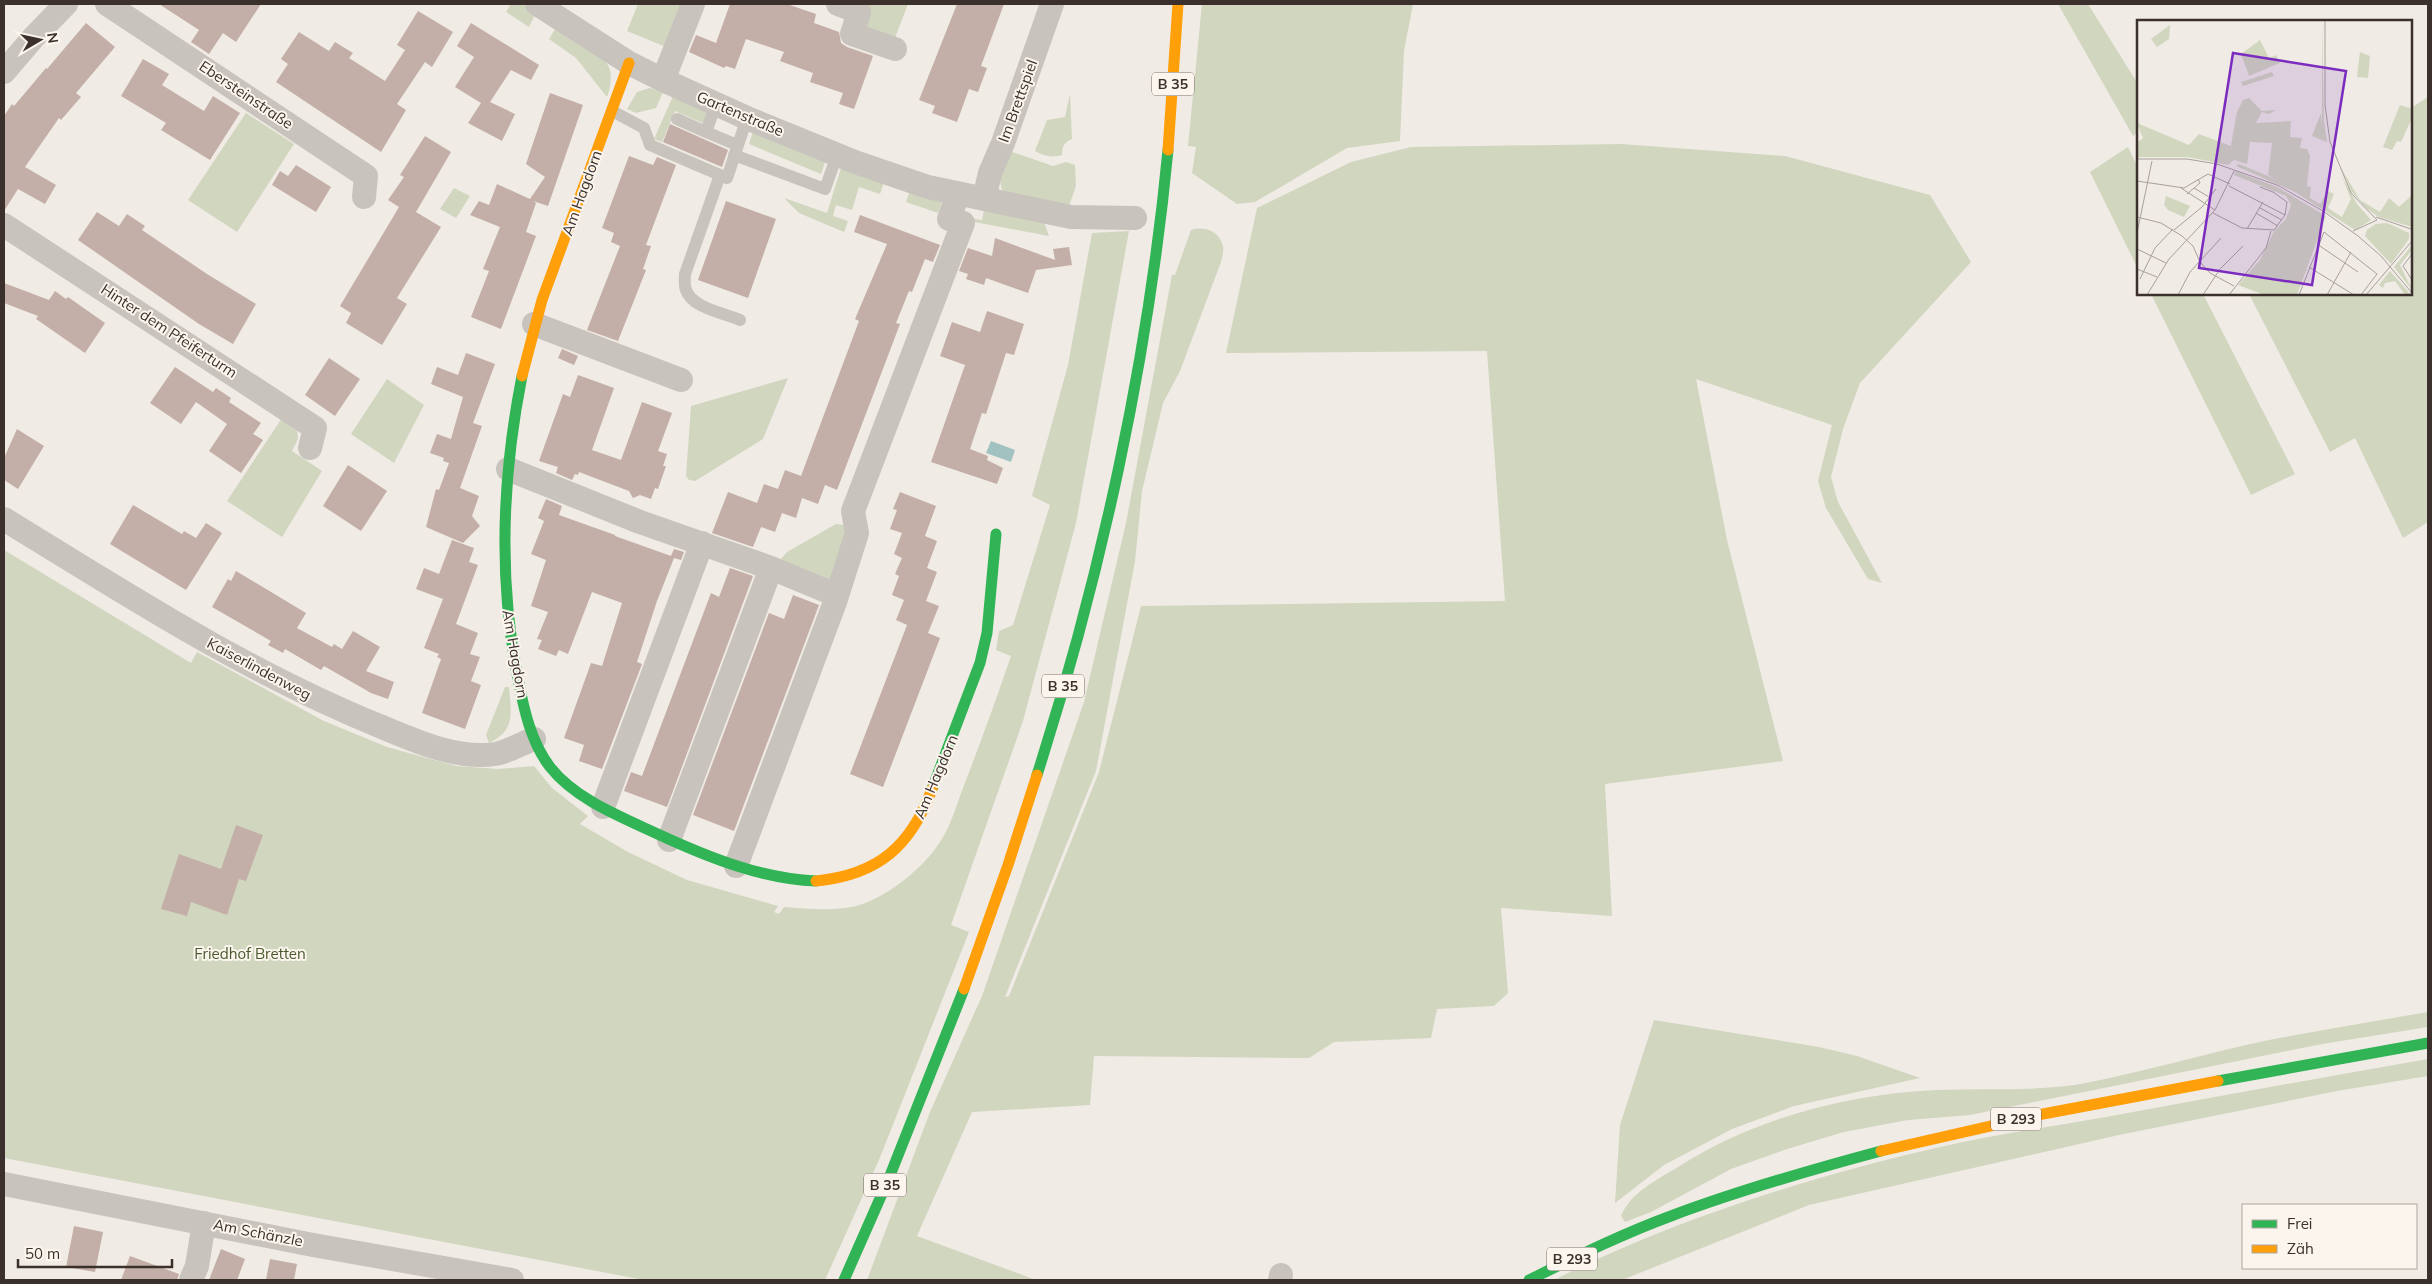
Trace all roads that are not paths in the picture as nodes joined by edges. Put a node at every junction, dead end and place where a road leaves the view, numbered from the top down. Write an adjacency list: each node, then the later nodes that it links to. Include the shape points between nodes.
1 (66, 4): 10 (street)
2 (107, 4): 21 (street, Ebersteinstraße, via 366,176)
3 (537, 4): 9 (street, Gartenstraße)
4 (693, 4): 11 (street)
5 (838, 4): 8 (street, via 859,12 852,34)
6 (1052, 4): 22 (street, Im Brettspiel, via 990,173)
7 (1178, 4): 45 (main road, B 35, via 1167,165 1155,268 1146,330 1108,517 1054,721 992,915 926,1090)
8 (896, 49)
9 (629, 63): 11 (street, Gartenstraße); 13 (main road, Am Hagdorn)
10 (4, 72)
11 (663, 80): 12 (street, Gartenstraße)
12 (716, 104): 14 (street, Gartenstraße); 16 (lane)
13 (612, 111): 19 (lane, via 644,128 650,145); 26 (main road, Am Hagdorn)
14 (747, 118): 17 (lane); 18 (street, Gartenstraße)
15 (677, 119): 16 (lane)
16 (706, 132): 17 (lane)
17 (736, 150): 18 (lane, via 825,189); 19 (lane, via 727,178)
18 (837, 155): 20 (street, Gartenstraße)
19 (720, 175): 25 (lane, via 685,274 685,289 701,305)
20 (958, 193): 22 (street, Gartenstraße); 34 (street, via 949,219 962,223 853,511 856,533)
21 (364, 197)
22 (984, 199): 23 (street, Gartenstraße, via 1071,217)
23 (1135, 218)
24 (4, 224): 28 (street, Hinter dem Pfeiferturm, via 315,428)
25 (740, 320)
26 (534, 324): 27 (street); 29 (main road, Am Hagdorn, via 515,411)
27 (681, 380)
28 (310, 448)
29 (508, 469): 32 (street); 35 (main road, Am Hagdorn, via 504,577 509,635 522,700)
30 (4, 519): 35 (street, Kaiserlindenweg, via 182,629 331,707 457,752 496,754)
31 (996, 534): 38 (main road, Am Hagdorn, via 987,633 980,663 922,816 911,833 894,852 876,864 828,881 793,880)
32 (702, 543): 33 (street); 36 (street)
33 (771, 568): 34 (street); 37 (street)
34 (836, 595): 38 (street)
35 (534, 739): 36 (main road, Am Hagdorn, via 549,766 569,787)
36 (602, 807): 37 (main road, Am Hagdorn)
37 (669, 840): 38 (main road, Am Hagdorn)
38 (736, 866)
39 (2428, 1043): 46 (main road, B 293, via 2025,1117 1872,1152 1724,1197 1616,1239)
40 (4, 1184): 41 (street, Am Schänzle)
41 (204, 1222): 42 (street, Am Schänzle); 43 (street, via 197,1266)
42 (464, 1276): 44 (street, Am Schänzle)
43 (191, 1280)
44 (512, 1280)
45 (844, 1280)
46 (1529, 1280)

